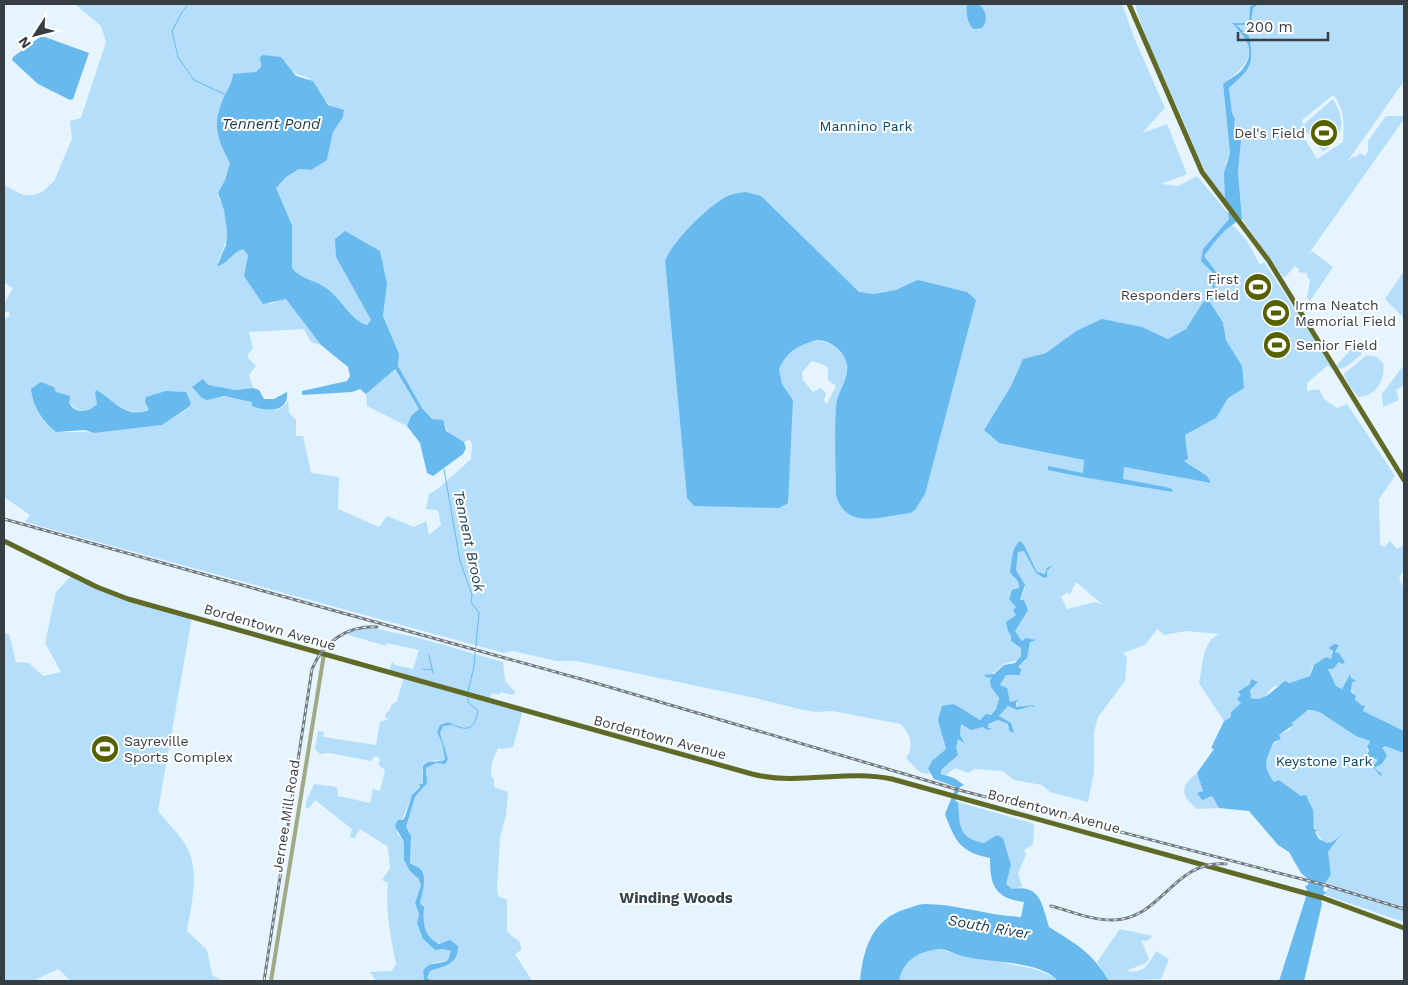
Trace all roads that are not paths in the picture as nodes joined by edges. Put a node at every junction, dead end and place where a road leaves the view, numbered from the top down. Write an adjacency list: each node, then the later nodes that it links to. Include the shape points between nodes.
1 (1129, 4): 2 (main road, via 1202,172 1269,261)
2 (1404, 480)
3 (4, 541): 4 (main road, Bordentown Avenue, via 106,592)
4 (324, 654): 5 (main road, Bordentown Avenue, via 766,778 800,780 870,776 892,779 1306,893); 6 (street, Jernee Mill Road)
5 (1404, 928)
6 (271, 981)

